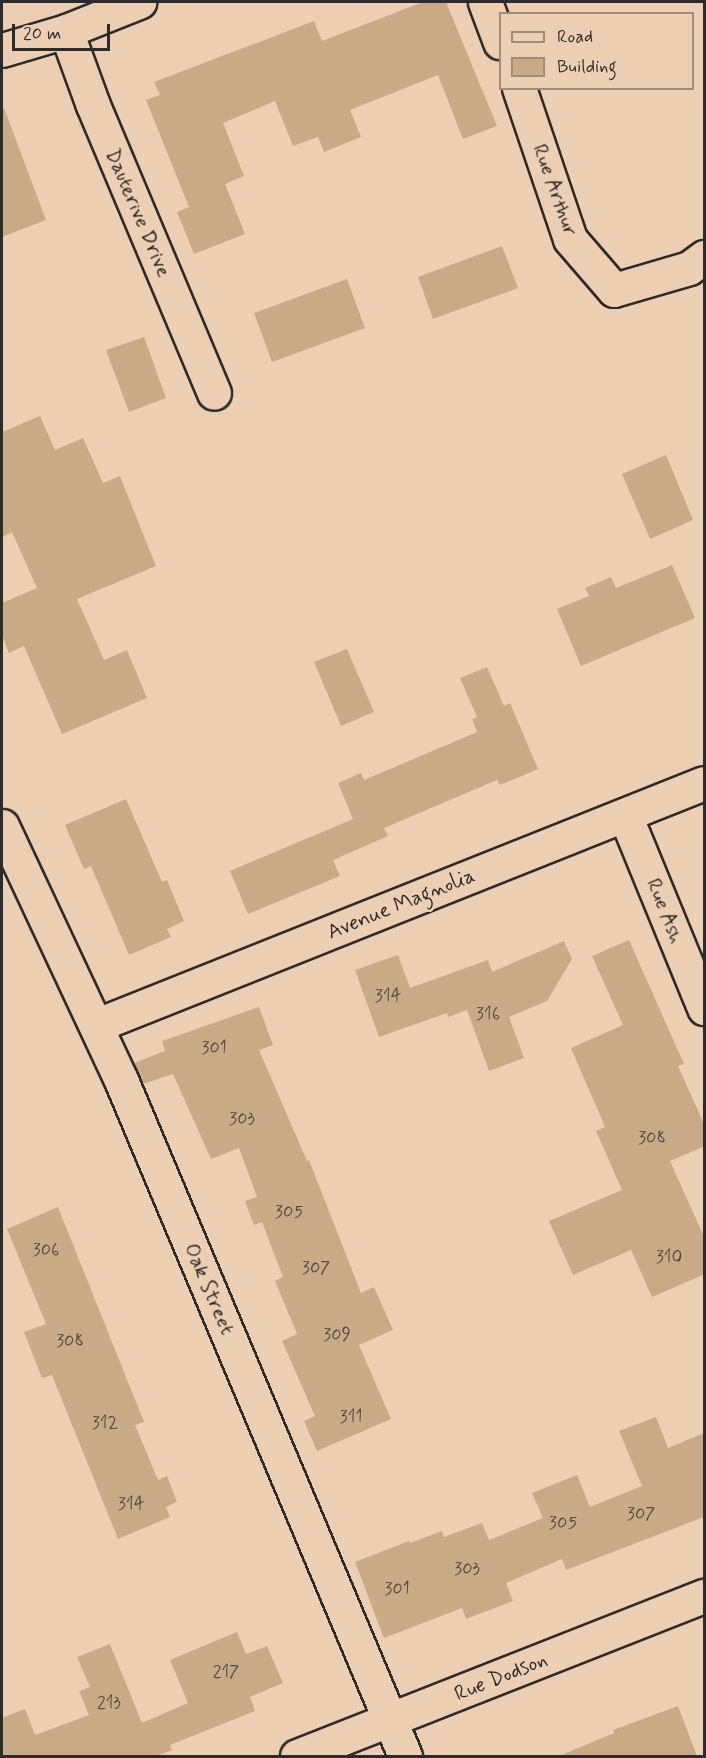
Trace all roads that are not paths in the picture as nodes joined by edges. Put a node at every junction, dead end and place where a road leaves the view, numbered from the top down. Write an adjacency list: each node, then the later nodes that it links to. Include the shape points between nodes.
1 (139, 2): 3 (street)
2 (485, 2): 4 (street)
3 (66, 31): 5 (street); 8 (street, Dauterive Drive, via 93,105)
4 (499, 37)
5 (2, 50)
6 (520, 90): 7 (street, Rue Arthur, via 570,239 614,290 689,268)
7 (705, 257)
8 (214, 393)
9 (705, 783): 10 (street, Avenue Magnolia)
10 (625, 815): 12 (street, Rue Ash); 13 (street, Avenue Magnolia)
11 (2, 826): 13 (street, Oak Street)
12 (705, 1008)
13 (97, 1025): 15 (street, Oak Street)
14 (705, 1596): 15 (street, Rue Dodson)
15 (391, 1720): 16 (street, Rue Dodson); 17 (street, Oak Street)
16 (297, 1756)
17 (405, 1756)

